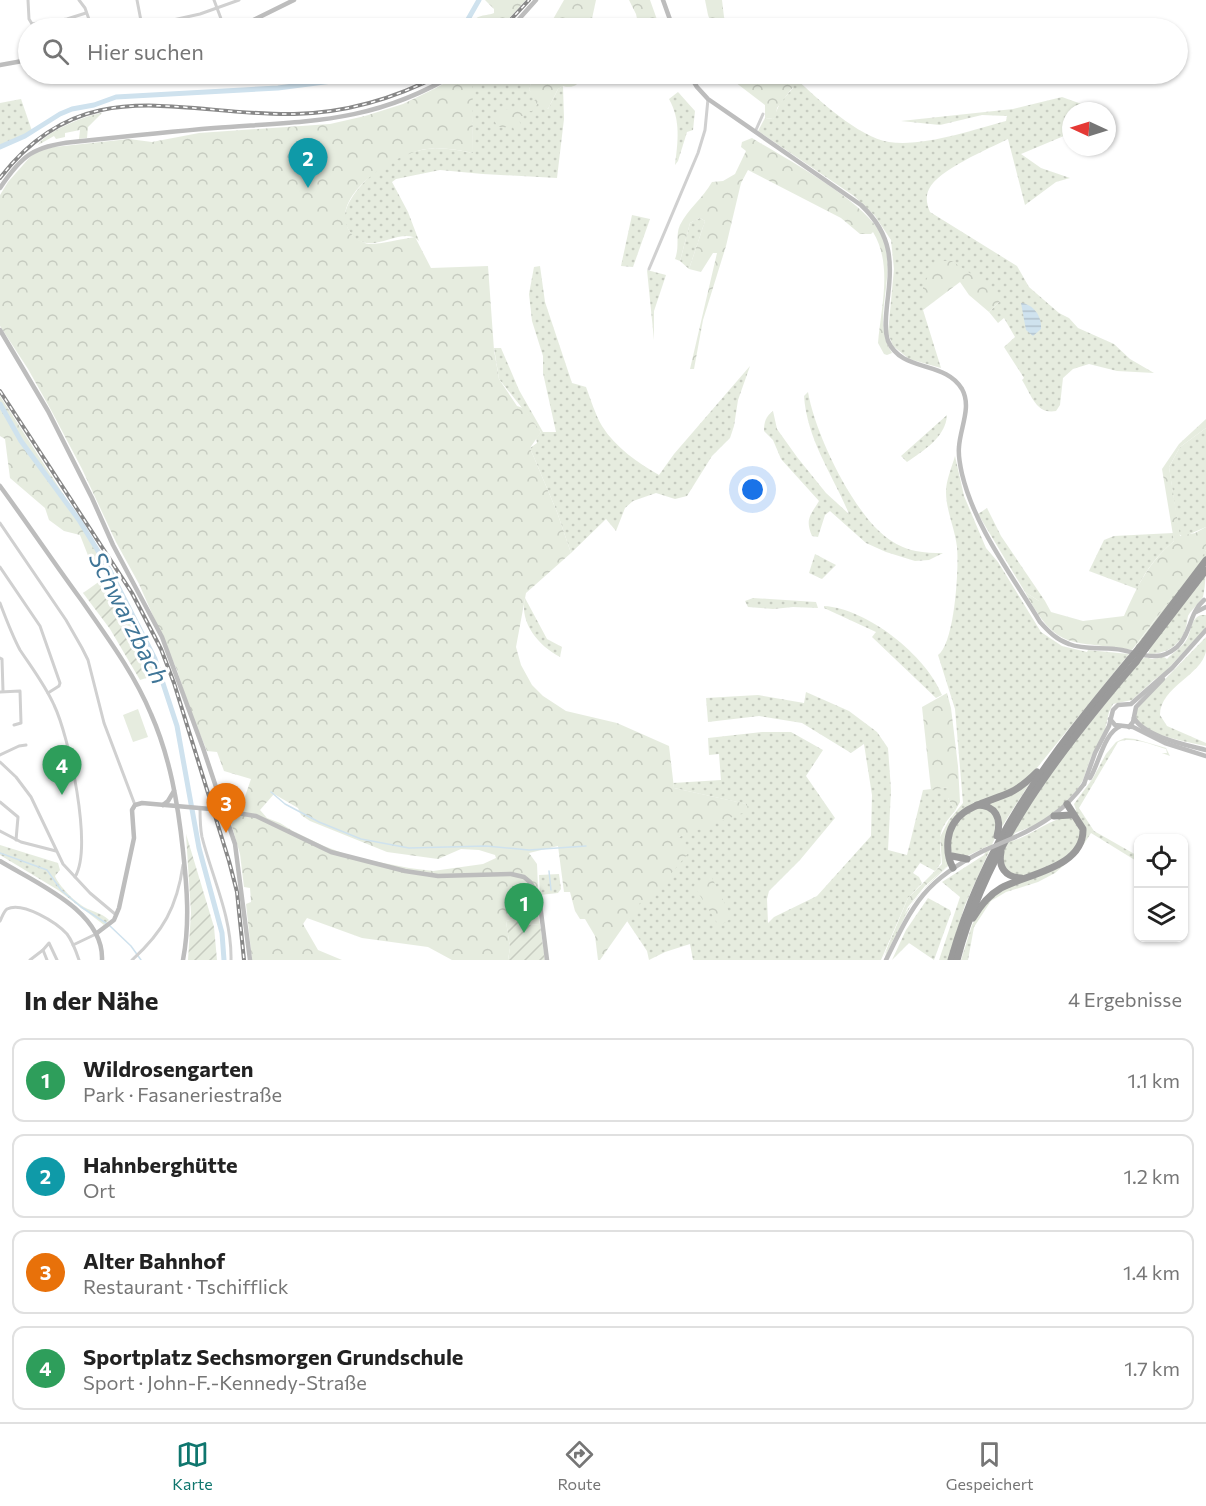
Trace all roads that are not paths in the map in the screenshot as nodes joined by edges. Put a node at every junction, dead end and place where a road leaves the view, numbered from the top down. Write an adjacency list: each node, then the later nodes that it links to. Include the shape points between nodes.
1 (28, 0): 11 (street)
2 (137, 0): 14 (street)
3 (214, 0): 9 (street)
4 (239, 0): 9 (street)
5 (294, 0): 17 (street)
6 (536, 0): 18 (street)
7 (663, 0): 19 (street)
8 (82, 1): 10 (street)
9 (217, 9): 15 (street); 16 (street)
10 (87, 13): 12 (street); 13 (street)
11 (29, 18)
12 (70, 18)
13 (89, 18)
14 (140, 18)
15 (183, 18)
16 (221, 18)
17 (257, 18)
18 (520, 18)
19 (669, 18)
20 (18, 62): 21 (street)
21 (0, 65)
22 (436, 84): 27 (street, via 391,105 341,118 49,145 28,155)
23 (695, 84): 24 (street)
24 (708, 99): 26 (street); 28 (street, via 698,153)
25 (764, 114): 26 (street)
26 (755, 132): 38 (street, via 861,205 879,226 891,260 885,327 889,342 900,356 946,373 962,389 966,407 958,452 968,494 986,533 1040,622 1072,645 1156,656 1177,647)
27 (0, 188)
28 (649, 269)
29 (0, 330): 66 (street, via 28,375 162,637)
30 (0, 486): 58 (street, via 114,646 140,690 164,748)
31 (0, 523): 61 (street, via 57,605 88,660 104,723)
32 (1206, 560): 40 (highway)
33 (0, 567): 44 (street, via 43,632 60,683)
34 (1206, 570): 40 (highway)
35 (1205, 597): 37 (street); 38 (street)
36 (0, 603): 44 (street, via 18,645)
37 (1206, 607): 38 (street)
38 (1191, 619)
39 (1206, 632): 45 (street, via 1172,668); 46 (street, via 1138,704)
40 (1143, 648): 42 (highway, bridge)
41 (1, 658): 43 (street)
42 (1133, 661): 56 (highway); 71 (highway, via 1052,766)
43 (2, 692): 48 (street, via 20,692 21,723)
44 (48, 693): 81 (street, via 67,739 78,807 81,830)
45 (1128, 705): 46 (street); 47 (street, via 1115,707)
46 (1134, 714): 50 (street); 52 (street, via 1138,724 1158,735)
47 (1110, 719): 49 (street); 57 (street)
48 (14, 725)
49 (1121, 726): 50 (street); 57 (street, via 1109,737)
50 (1129, 727): 54 (street)
51 (26, 745): 53 (street)
52 (1206, 750)
53 (0, 755)
54 (1206, 756)
55 (0, 762): 75 (street, via 31,797)
56 (1048, 762): 64 (highway, via 1019,787); 74 (highway)
57 (1084, 784): 60 (street)
58 (174, 790): 62 (street); 63 (street)
59 (0, 802): 72 (street, via 17,815)
60 (1067, 804): 67 (highway); 68 (street); 69 (highway)
61 (135, 805): 62 (street); 83 (street, via 134,838)
62 (163, 805): 63 (street)
63 (177, 806): 65 (street); 77 (street)
64 (975, 806): 73 (highway, via 964,811 954,824); 74 (highway, via 990,807 999,819 999,831)
65 (199, 808): 66 (street); 97 (street, via 202,836 228,926)
66 (223, 811): 98 (street, via 235,844); 99 (street, via 256,816 330,852 393,869 438,876 524,877 539,896)
67 (1071, 815): 68 (highway); 69 (highway)
68 (1054, 816): 71 (street)
69 (1080, 822): 82 (highway, via 1083,837 1074,851 1053,868)
70 (0, 831): 72 (street)
71 (1011, 835): 74 (street, bridge); 82 (highway, via 1000,856 1002,867 1011,877); 85 (highway, via 987,875)
72 (16, 840): 75 (street)
73 (948, 844): 76 (highway); 80 (highway)
74 (989, 850): 78 (street); 101 (highway)
75 (56, 851): 81 (street)
76 (952, 856): 78 (highway); 80 (highway)
77 (184, 858): 90 (street, via 178,894 170,913); 96 (street, via 188,916)
78 (967, 860): 80 (street)
79 (0, 861): 86 (street, via 68,903)
80 (952, 868): 100 (street, via 926,891 905,920)
81 (75, 877): 83 (street)
82 (1027, 878): 85 (highway, via 993,894)
83 (117, 916): 86 (street)
84 (0, 921): 87 (street, via 10,908 32,912 57,925)
85 (966, 931): 102 (highway)
86 (97, 933): 87 (street); 95 (street)
87 (73, 945): 94 (street)
88 (43, 950): 89 (street); 92 (street); 93 (street, via 49,943)
89 (35, 958): 91 (street)
90 (133, 959)
91 (30, 960)
92 (47, 960)
93 (57, 960)
94 (79, 960)
95 (102, 960)
96 (183, 960)
97 (231, 960)
98 (250, 960)
99 (547, 960)
100 (886, 960)
101 (951, 960)
102 (957, 960)

